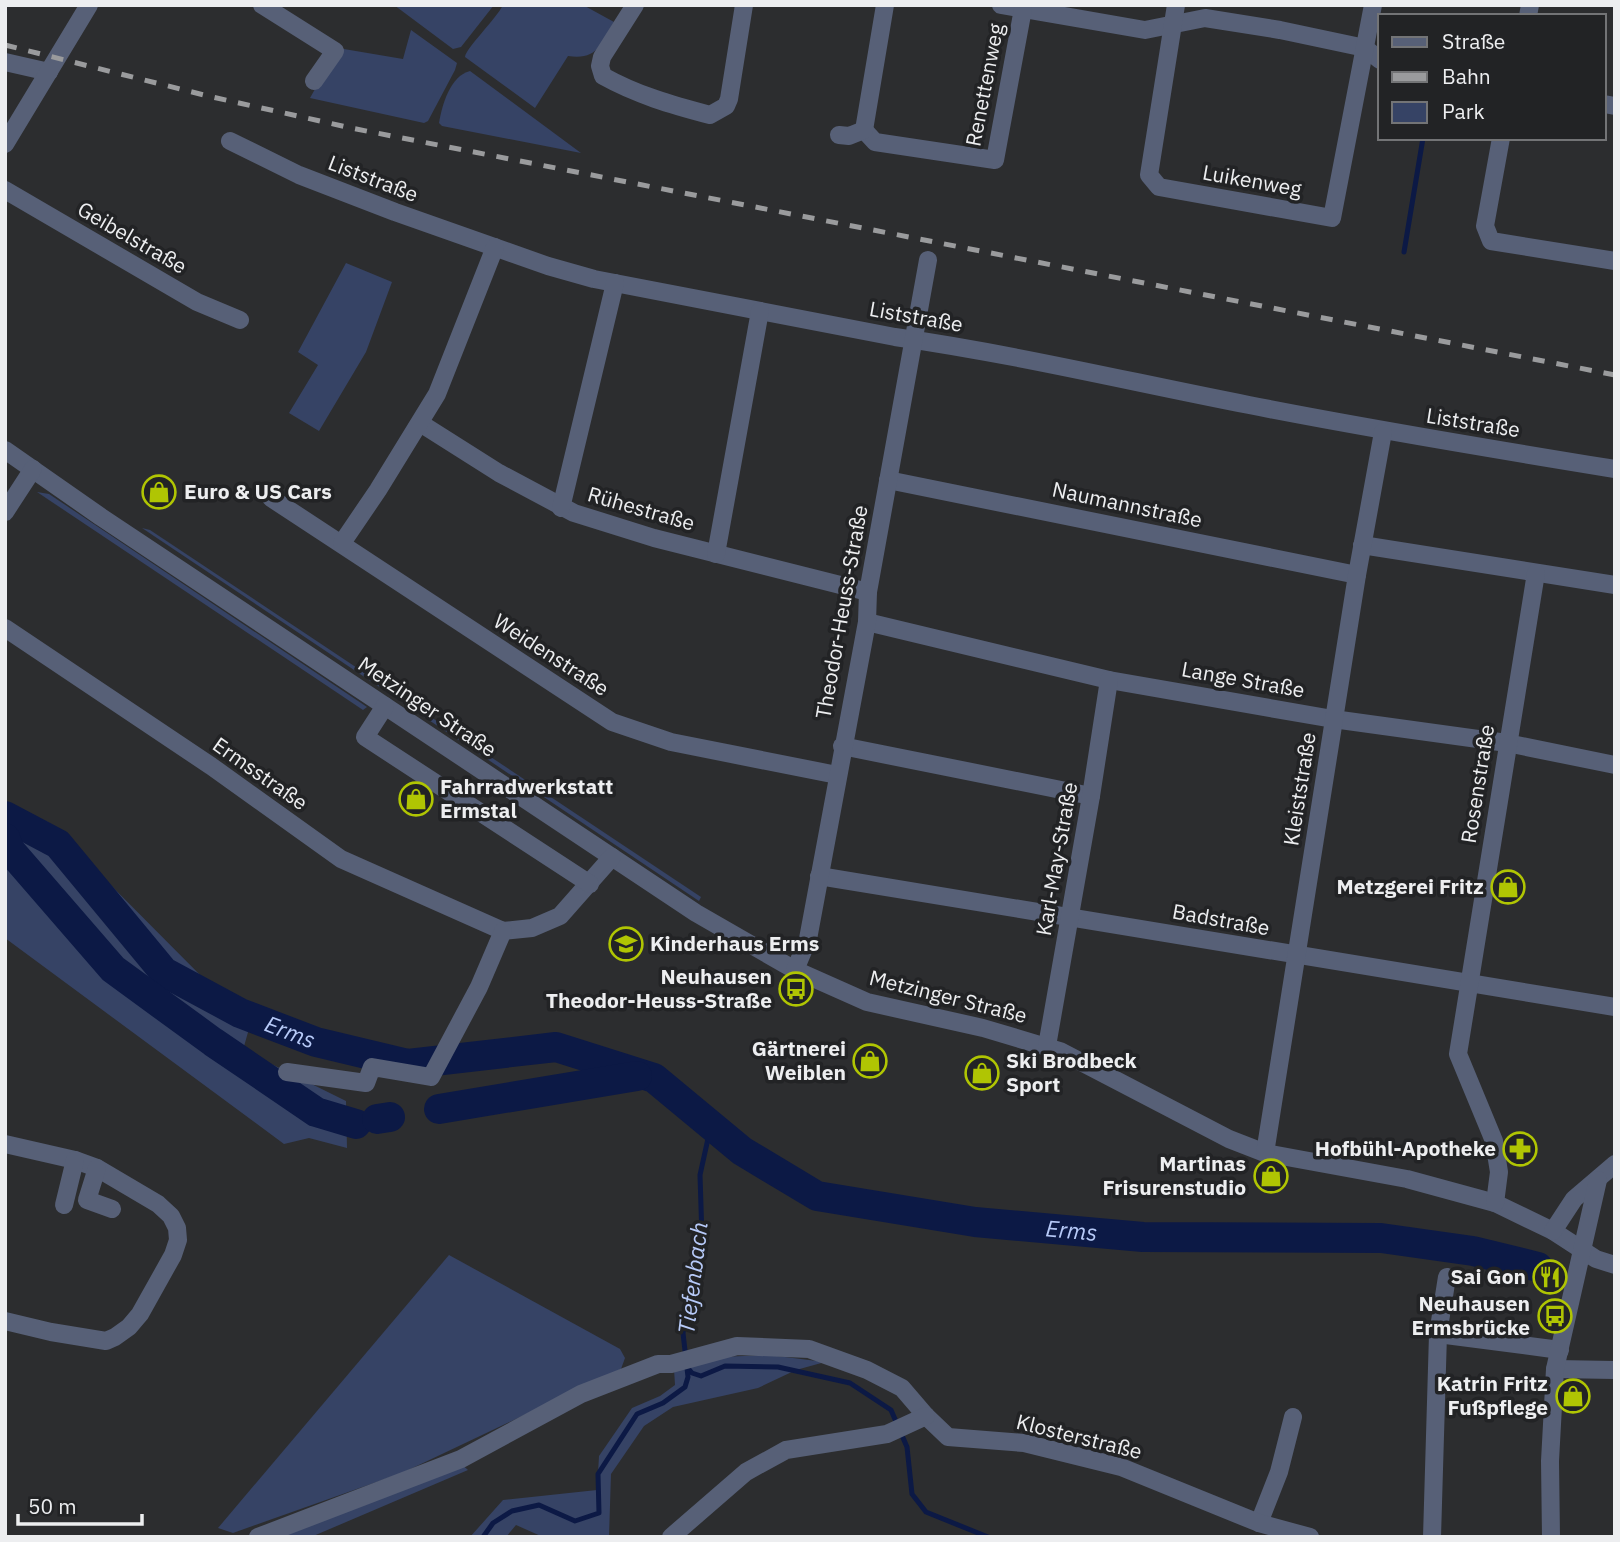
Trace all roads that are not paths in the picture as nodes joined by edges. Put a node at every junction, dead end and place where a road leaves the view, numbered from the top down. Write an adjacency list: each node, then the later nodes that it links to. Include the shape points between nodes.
1 (89, 5): 12 (street)
2 (262, 5): 13 (street, via 335,51)
3 (635, 5): 4 (street, via 602,57 603,76 663,103 710,115 729,99)
4 (744, 5)
5 (885, 5): 14 (street)
6 (1373, 5): 9 (street)
7 (1014, 7): 8 (street, via 1145,30); 14 (street, Renettenweg, via 995,160 875,142)
8 (1175, 14): 9 (street); 9 (street, Luikenweg, via 1149,174 1154,181 1159,187 1332,218)
9 (1365, 48): 10 (street)
10 (1378, 58)
11 (5, 62): 12 (street)
12 (48, 72): 18 (street)
13 (314, 81)
14 (864, 130): 15 (street)
15 (839, 135)
16 (1501, 140): 22 (street, via 1485,226 1491,241)
17 (230, 141): 20 (street, Liststraße, via 299,175)
18 (5, 144)
19 (5, 190): 25 (street, Geibelstraße, via 197,302)
20 (495, 247): 23 (street, Liststraße); 27 (street, via 437,394)
21 (928, 260): 26 (street, Theodor-Heuss-Straße)
22 (1615, 261)
23 (615, 284): 24 (street, Liststraße); 34 (street)
24 (760, 311): 26 (street, Liststraße); 38 (street)
25 (240, 320)
26 (913, 340): 28 (street, Liststraße); 32 (street, Theodor-Heuss-Straße)
27 (420, 424): 34 (street, Rühestraße); 36 (street)
28 (1383, 432): 31 (street, Liststraße); 37 (street, Kleiststraße)
29 (5, 450): 30 (street, Metzinger Straße)
30 (33, 469): 35 (street); 46 (street, Metzinger Straße)
31 (1615, 469)
32 (888, 480): 40 (street, Naumannstraße); 42 (street, Theodor-Heuss-Straße)
33 (271, 498): 36 (street, Weidenstraße)
34 (561, 508): 38 (street, Rühestraße)
35 (5, 512)
36 (342, 543): 51 (street, Weidenstraße, via 612,722 671,742)
37 (1362, 545): 39 (street); 40 (street, Kleiststraße)
38 (716, 554): 42 (street, Rühestraße)
39 (1536, 573): 41 (street); 48 (street, Rosenstraße)
40 (1357, 575): 47 (street, Kleiststraße)
41 (1615, 585)
42 (868, 592): 43 (street, Theodor-Heuss-Straße)
43 (867, 622): 45 (street, Lange Straße); 49 (street, Theodor-Heuss-Straße)
44 (5, 628): 57 (street, Ermsstraße, via 341,859)
45 (1109, 680): 47 (street, Lange Straße); 52 (street, Karl-May-Straße)
46 (385, 706): 53 (street, Metzinger Straße); 55 (street, via 365,737)
47 (1334, 719): 48 (street, Lange Straße); 58 (street, Kleiststraße)
48 (1507, 744): 50 (street, Lange Straße); 60 (street, Rosenstraße)
49 (842, 746): 51 (street, Theodor-Heuss-Straße); 52 (street)
50 (1615, 765)
51 (837, 775): 54 (street, Theodor-Heuss-Straße)
52 (1091, 796): 56 (street, Karl-May-Straße)
53 (612, 857): 55 (street); 59 (street, Metzinger Straße)
54 (819, 876): 56 (street, Badstraße); 59 (street, Theodor-Heuss-Straße, via 808,939)
55 (590, 884): 57 (street, via 560,916 532,928)
56 (1070, 917): 58 (street, Badstraße); 62 (street, Karl-May-Straße)
57 (503, 931): 63 (street, via 431,1077 372,1067 366,1083)
58 (1297, 956): 60 (street, Badstraße); 65 (street, Kleiststraße)
59 (794, 971): 62 (street, Metzinger Straße, via 867,1002)
60 (1469, 982): 61 (street, Badstraße); 70 (street, Rosenstraße, via 1458,1054 1494,1141 1499,1172)
61 (1615, 1007)
62 (1047, 1046): 65 (street, Metzinger Straße)
63 (287, 1072)
64 (5, 1144): 66 (street)
65 (1265, 1153): 70 (street, Metzinger Straße, via 1407,1179)
66 (75, 1160): 68 (street); 71 (street)
67 (1615, 1164): 69 (street)
68 (97, 1168): 72 (street, via 86,1200); 77 (street, via 158,1203 177,1228 173,1255 140,1314 129,1327 106,1340)
69 (1598, 1180): 73 (street, via 1574,1199); 74 (street)
70 (1494, 1203): 73 (street, Metzinger Straße)
71 (64, 1205)
72 (112, 1209)
73 (1553, 1231): 74 (street, Metzinger Straße)
74 (1583, 1251): 75 (street, Metzinger Straße); 79 (street)
75 (1615, 1265)
76 (1447, 1277): 78 (street)
77 (5, 1321)
78 (1438, 1334): 79 (street); 88 (street)
79 (1560, 1350): 80 (street)
80 (1555, 1369): 81 (street); 89 (street)
81 (1615, 1370)
82 (1293, 1417): 84 (street)
83 (921, 1419): 84 (street, Klosterstraße, via 948,1437 1024,1443 1121,1467); 85 (street, Klosterstraße, via 902,1388 867,1370 809,1349 737,1346 658,1364 581,1394 461,1459); 86 (street, via 887,1434 786,1450 746,1472)
84 (1259, 1523): 87 (street, Klosterstraße)
85 (258, 1537)
86 (671, 1537)
87 (1310, 1537)
88 (1432, 1537)
89 (1551, 1537)

